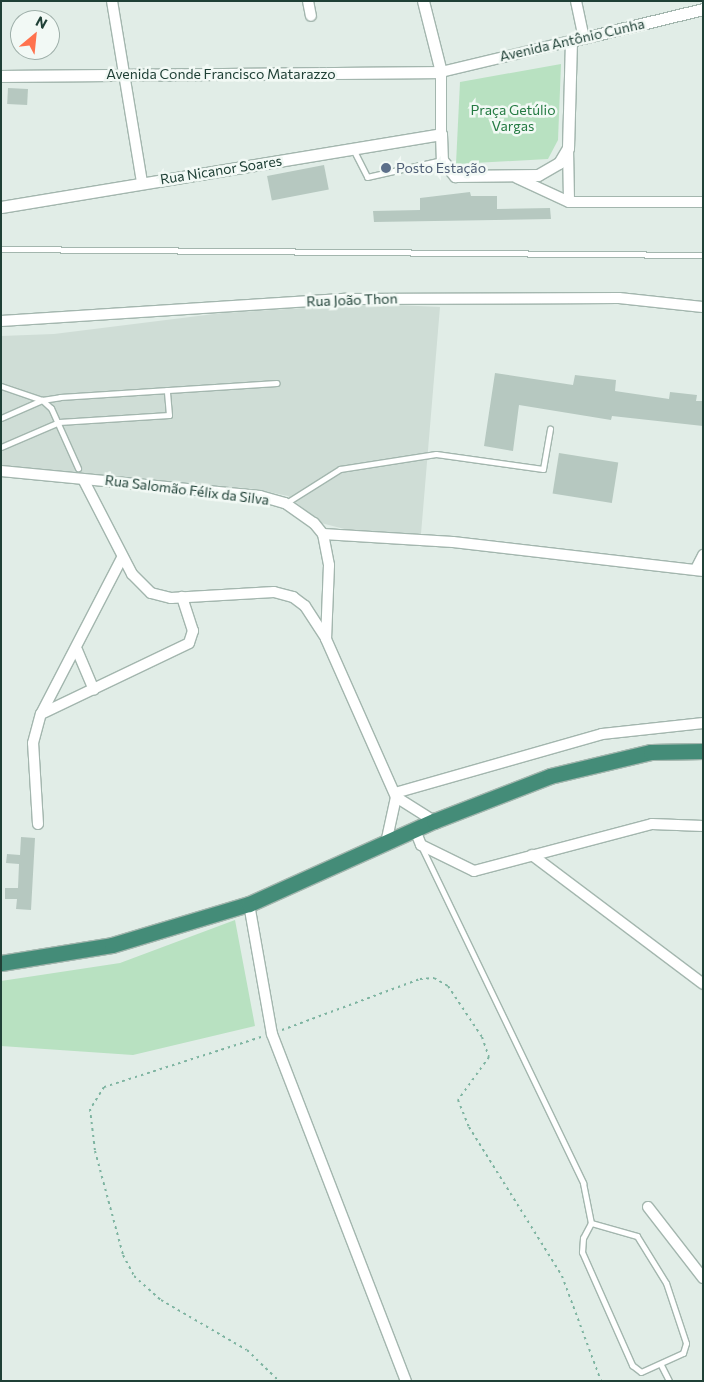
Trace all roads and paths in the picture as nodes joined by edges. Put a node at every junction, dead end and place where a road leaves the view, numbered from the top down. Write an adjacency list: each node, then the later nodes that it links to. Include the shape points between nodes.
1 (112, 1): 10 (street)
2 (308, 1): 6 (street)
3 (423, 1): 9 (street)
4 (576, 1): 7 (street)
5 (703, 9): 7 (street, Avenida Antônio Cunha)
6 (311, 16)
7 (584, 38): 8 (street, Avenida Antônio Cunha)
8 (570, 41): 9 (street, Avenida Antônio Cunha); 13 (street)
9 (441, 72): 10 (street, Avenida Conde Francisco Matarazzo); 12 (street)
10 (124, 74): 11 (street, Avenida Conde Francisco Matarazzo); 17 (street)
11 (1, 76)
12 (441, 134): 14 (street, Rua Nicanor Soares); 15 (street)
13 (568, 148): 16 (street, via 548,172); 18 (street)
14 (352, 149): 15 (lane, via 367,177); 17 (street, Rua Nicanor Soares)
15 (442, 160): 16 (street, via 454,176)
16 (517, 178): 18 (street)
17 (142, 183): 20 (street, Rua Nicanor Soares)
18 (569, 202): 19 (street)
19 (703, 202)
20 (1, 207)
21 (1, 249): 22 (lane)
22 (703, 255)
23 (703, 307): 24 (street, Rua João Thon, via 619,298 345,299)
24 (1, 321)
25 (277, 383): 27 (lane)
26 (1, 386): 28 (lane)
27 (167, 390): 28 (lane); 30 (lane, via 168,415)
28 (42, 400): 29 (lane); 30 (lane)
29 (1, 418)
30 (60, 422): 32 (lane); 33 (lane)
31 (550, 429): 36 (lane, via 543,470 436,454 340,469)
32 (1, 447)
33 (78, 468)
34 (1, 471): 35 (street, Rua Salomão Félix da Silva)
35 (83, 479): 36 (street, Rua Salomão Félix da Silva, via 260,496); 39 (street)
36 (286, 503): 37 (street, Rua Salomão Félix da Silva)
37 (323, 534): 40 (street, via 453,542); 42 (street, via 330,591)
38 (703, 555): 40 (street)
39 (122, 558): 41 (street, via 151,593); 43 (street)
40 (699, 570)
41 (182, 598): 42 (street, via 274,592 293,597 305,606); 44 (street, via 193,631 189,642)
42 (326, 639): 48 (street)
43 (77, 650): 44 (street); 45 (street)
44 (94, 690): 45 (street)
45 (41, 714): 50 (street, via 33,743)
46 (703, 723): 48 (street, via 602,734)
47 (703, 751): 49 (highway, via 651,752 558,774)
48 (396, 795): 49 (street); 53 (street)
49 (434, 821): 52 (highway)
50 (38, 824)
51 (703, 826): 55 (street, via 652,824)
52 (415, 830): 53 (highway); 54 (street)
53 (386, 843): 56 (highway)
54 (421, 845): 55 (street, via 474,872); 61 (lane, via 583,1184)
55 (532, 855): 58 (street)
56 (249, 904): 57 (highway, via 112,945); 59 (street)
57 (1, 963)
58 (703, 984)
59 (272, 1034): 64 (path, via 104,1087 90,1109 95,1151 123,1255 134,1276 161,1300 247,1350); 65 (street); 66 (path, via 420,979 434,978 448,986 482,1037 489,1057 458,1100 469,1127 562,1276)
60 (648, 1208): 62 (street)
61 (591, 1223): 63 (lane, via 582,1238 582,1252 632,1365 641,1372); 63 (lane, via 637,1236 666,1283 686,1342 683,1353)
62 (703, 1278)
63 (662, 1365): 67 (lane)
64 (279, 1381)
65 (406, 1381)
66 (601, 1381)
67 (669, 1381)

